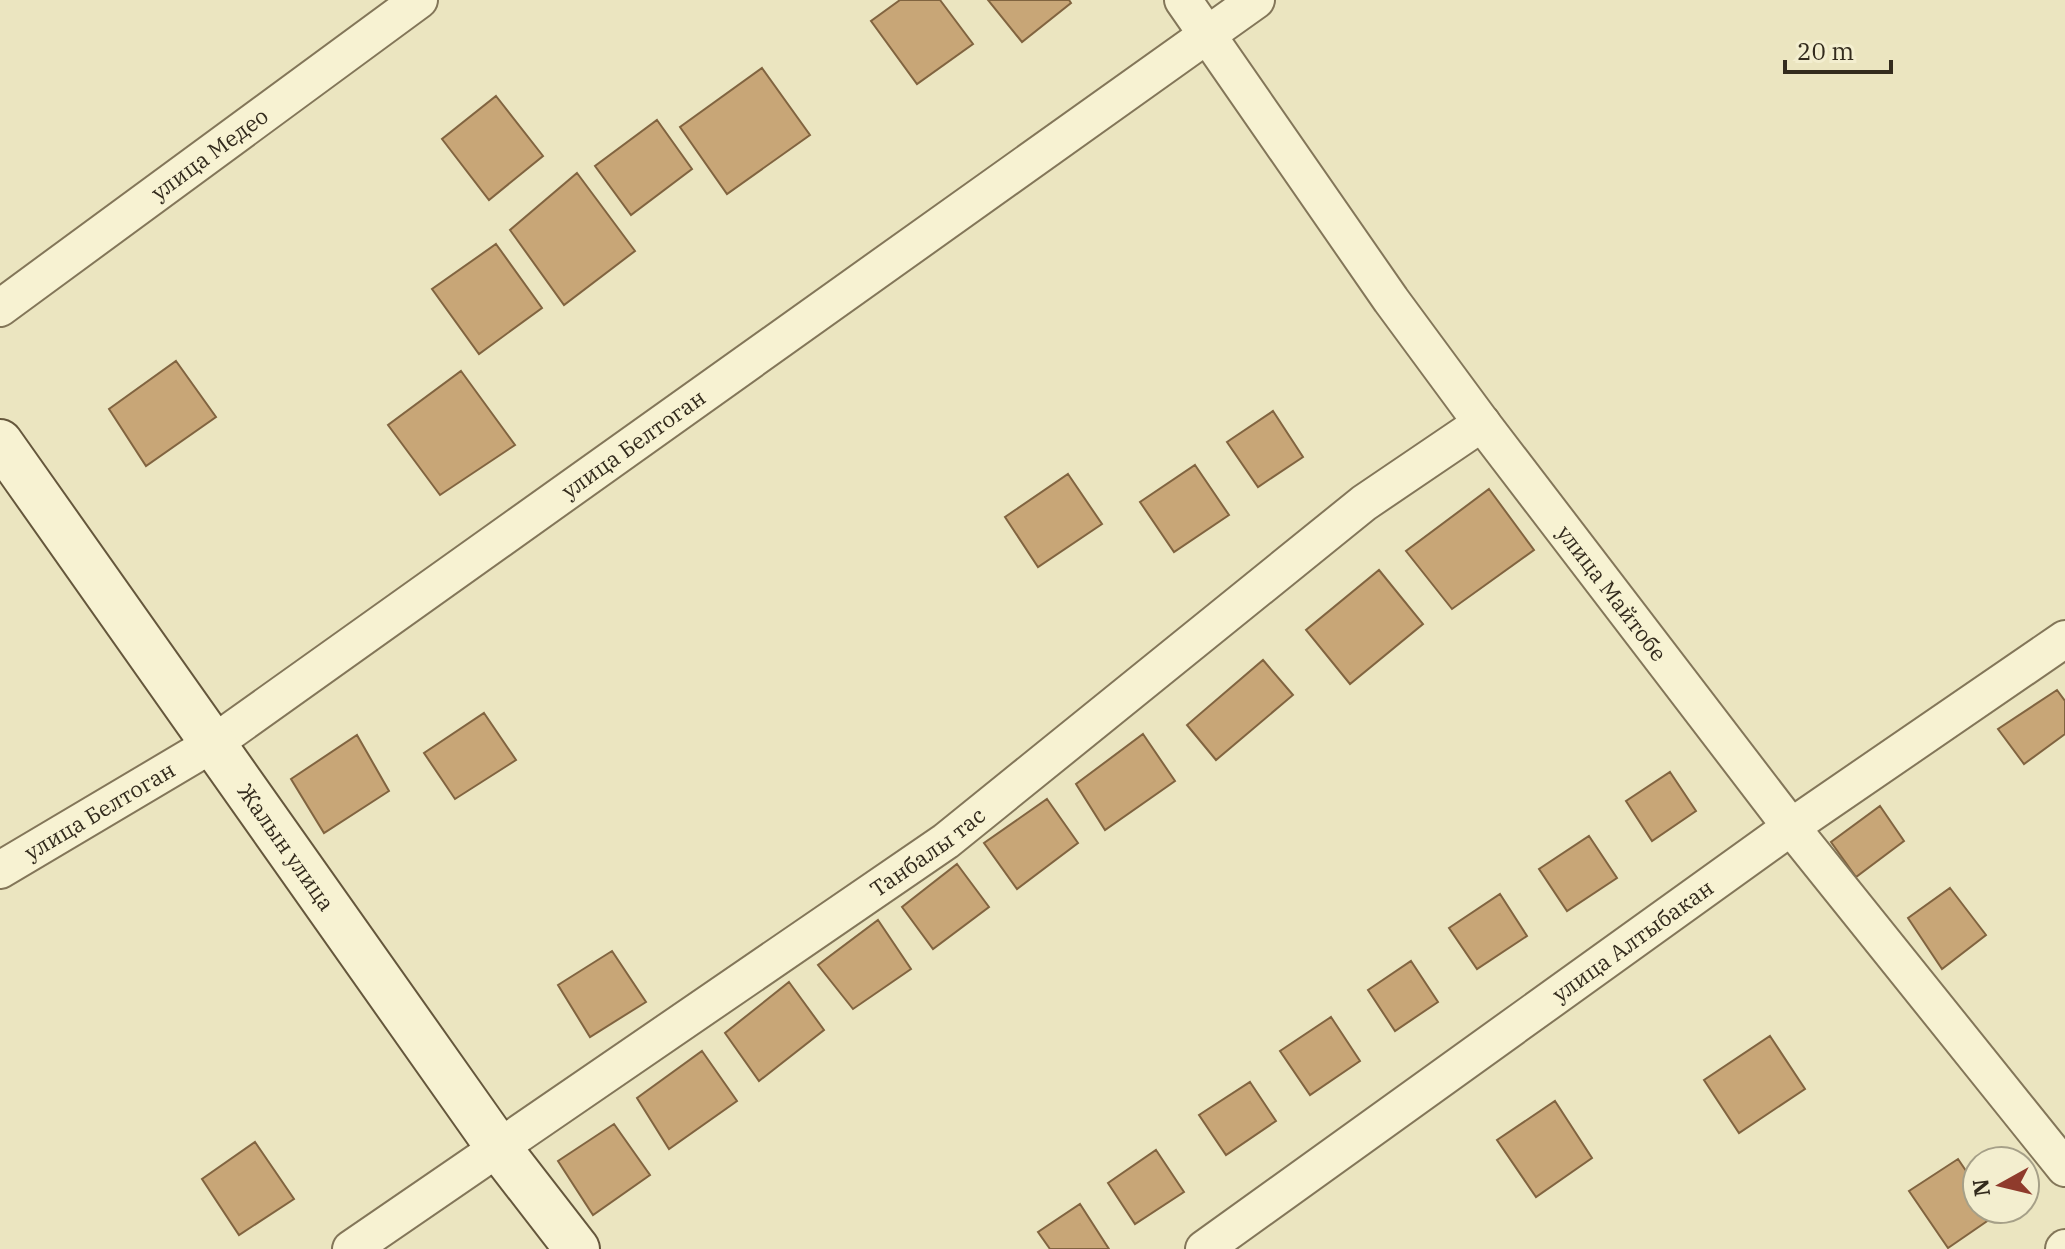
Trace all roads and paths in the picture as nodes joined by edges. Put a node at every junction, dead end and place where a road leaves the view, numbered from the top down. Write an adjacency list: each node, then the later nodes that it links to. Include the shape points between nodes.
1 (419, 0): 5 (street, улица Медео)
2 (1183, 0): 4 (street, улица Майтобе)
3 (1256, 0): 4 (street, улица Белтоган)
4 (1209, 36): 6 (street, улица Майтобе); 9 (street, улица Белтоган)
5 (0, 308)
6 (1482, 423): 10 (street, улица Майтобе); 12 (street, Танбалы тас, via 1364,503 946,841)
7 (0, 442): 9 (street, Жалын улица)
8 (2065, 639): 10 (street, улица Алтыбакан)
9 (214, 743): 11 (street, улица Белтоган); 12 (street, Жалын улица)
10 (1791, 827): 13 (street, улица Майтобе); 16 (street, улица Алтыбакан)
11 (0, 870)
12 (498, 1147): 14 (street, Танбалы тас); 15 (street, Жалын улица)
13 (2065, 1168)
14 (351, 1249)
15 (577, 1249)
16 (1204, 1249)

